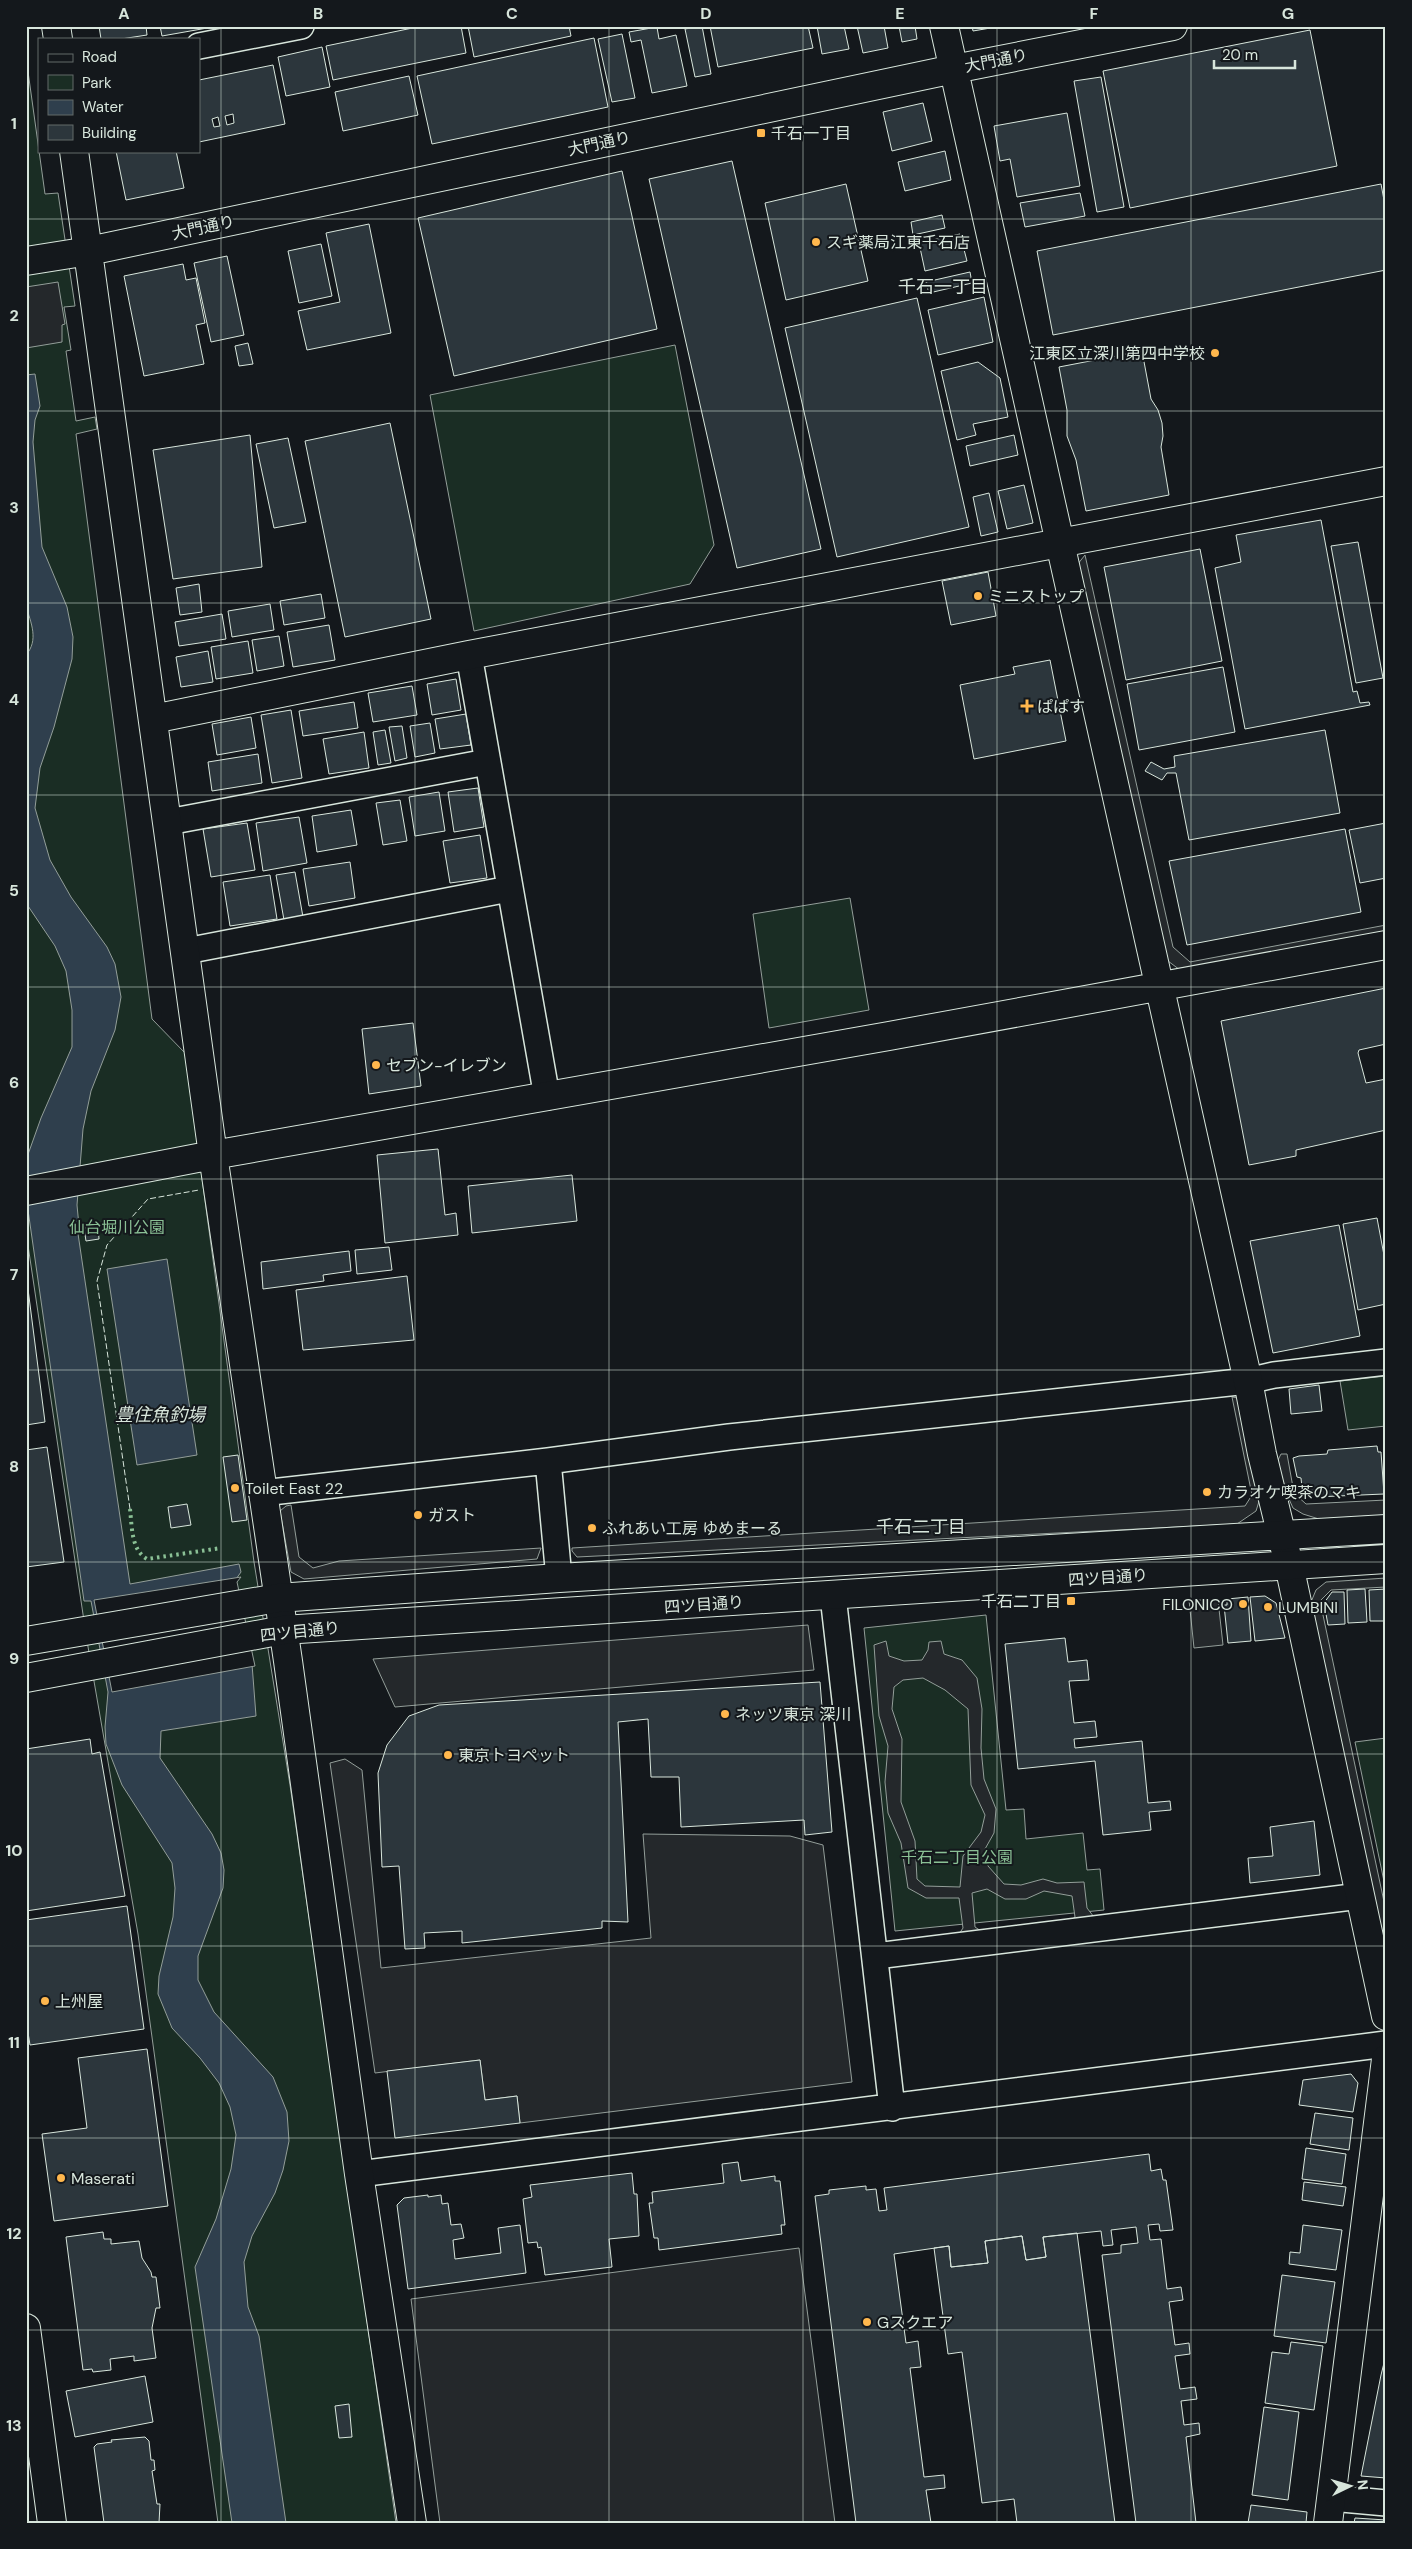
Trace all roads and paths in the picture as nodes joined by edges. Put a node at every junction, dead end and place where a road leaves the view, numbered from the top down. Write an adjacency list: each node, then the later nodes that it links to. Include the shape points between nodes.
1 (301, 26): 4 (street)
2 (944, 26): 5 (street)
3 (1173, 26): 5 (street, 大門通り)
4 (200, 46)
5 (954, 68): 7 (street, 大門通り); 10 (street)
6 (74, 152): 7 (street)
7 (89, 251): 8 (street, 大門通り); 12 (street)
8 (26, 261)
9 (1386, 480): 10 (street)
10 (1062, 544): 11 (street); 18 (street)
11 (469, 655): 12 (street); 13 (street)
12 (153, 719): 14 (street)
13 (487, 762): 14 (street); 15 (street)
14 (168, 822): 17 (street)
15 (509, 889): 17 (street); 19 (street)
16 (1386, 945): 18 (street)
17 (186, 950): 20 (street)
18 (1158, 985): 19 (street); 23 (street)
19 (547, 1096): 20 (street)
20 (213, 1155): 21 (street); 25 (street)
21 (26, 1191)
22 (1386, 1362): 23 (street)
23 (1248, 1380): 24 (street, via 739,1436); 27 (street)
24 (548, 1461): 25 (street); 30 (street)
25 (262, 1493): 32 (street)
26 (1386, 1529): 27 (street, 四ツ目通り)
27 (1282, 1536): 29 (street); 30 (street, 四ツ目通り)
28 (1386, 1559): 29 (street, 四ツ目通り)
29 (1289, 1565): 31 (street, 四ツ目通り); 36 (street)
30 (559, 1578): 32 (street, 四ツ目通り)
31 (833, 1596): 33 (street, 四ツ目通り); 37 (street)
32 (268, 1600): 33 (street); 34 (street, 四ツ目通り)
33 (273, 1632): 35 (street, 四ツ目通り); 42 (street)
34 (26, 1641)
35 (26, 1678)
36 (1360, 1896): 37 (street); 38 (street)
37 (876, 1956): 41 (street)
38 (1386, 2016)
39 (1386, 2044): 41 (street)
40 (1386, 2059): 45 (street)
41 (892, 2108): 42 (street)
42 (359, 2174): 47 (street)
43 (26, 2328): 46 (street)
44 (1386, 2503): 45 (street)
45 (1329, 2510)
46 (52, 2523)
47 (412, 2523)

